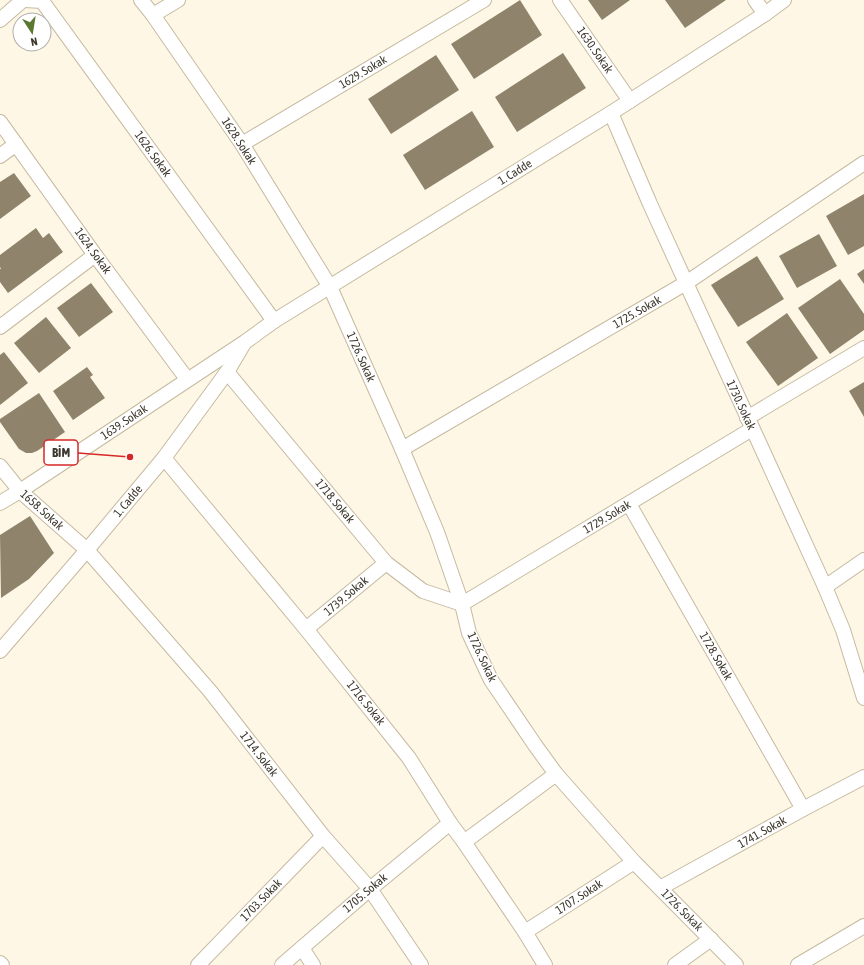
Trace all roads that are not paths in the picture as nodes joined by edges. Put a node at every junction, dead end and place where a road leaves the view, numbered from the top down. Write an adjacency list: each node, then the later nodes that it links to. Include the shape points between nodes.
1 (24, 0): 10 (street, 1626. Sokak); 21 (street, 1626. Sokak, via 42,1)
2 (141, 0): 9 (street, 1628. Sokak)
3 (178, 0): 9 (street)
4 (484, 0): 15 (street, 1629. Sokak)
5 (560, 0): 11 (street, 1630. Sokak)
6 (755, 0): 8 (street)
7 (784, 0): 8 (street, 1. Cadde)
8 (765, 14): 11 (street, 1. Cadde)
9 (153, 15): 15 (street, 1628. Sokak)
10 (0, 20)
11 (630, 100): 12 (street, 1. Cadde)
12 (611, 113): 19 (street, 1730. Sokak); 20 (street, 1. Cadde)
13 (0, 122): 14 (street, 1624. Sokak)
14 (16, 144): 16 (street); 18 (street, 1624. Sokak)
15 (242, 144): 20 (street, 1628. Sokak)
16 (0, 156)
17 (864, 163): 19 (street, 1725. Sokak)
18 (95, 255): 22 (street); 26 (street, 1624. Sokak)
19 (686, 283): 27 (street, 1730. Sokak); 28 (street, 1725. Sokak)
20 (330, 287): 21 (street, 1. Cadde); 28 (street, 1726. Sokak)
21 (274, 321): 23 (street, 1. Cadde)
22 (0, 327)
23 (245, 342): 25 (street, 1. Cadde); 26 (street, 1. Cadde)
24 (864, 348): 27 (street, 1729. Sokak)
25 (228, 372): 29 (street, 1. Cadde); 36 (street, 1718. Sokak)
26 (188, 379): 31 (street, 1639. Sokak)
27 (750, 423): 33 (street, 1729. Sokak); 37 (street, 1730. Sokak)
28 (402, 449): 38 (street, 1726. Sokak)
29 (164, 458): 34 (street, 1. Cadde); 39 (street, 1716. Sokak)
30 (0, 466): 31 (street, 1658. Sokak)
31 (20, 491): 32 (street, 1639. Sokak); 34 (street, 1658. Sokak)
32 (0, 503)
33 (629, 504): 38 (street, 1729. Sokak); 44 (street, 1728. Sokak)
34 (87, 550): 40 (street, 1. Cadde); 46 (street, 1714. Sokak, via 210,690)
35 (864, 560): 37 (street)
36 (386, 563): 38 (street, 1718. Sokak, via 422,591); 39 (street, 1739. Sokak)
37 (825, 587): 41 (street, 1730. Sokak, via 843,630)
38 (462, 604): 42 (street, 1726. Sokak, via 469,633 491,680)
39 (306, 629): 45 (street, 1716. Sokak, via 409,758)
40 (0, 651)
41 (864, 698)
42 (556, 774): 47 (street); 48 (street, 1726. Sokak)
43 (864, 777): 44 (street, 1741. Sokak)
44 (803, 809): 49 (street, 1741. Sokak)
45 (450, 823): 47 (street, 1716. Sokak); 50 (street, 1705. Sokak)
46 (323, 836): 50 (street, 1714. Sokak); 55 (street, 1703. Sokak)
47 (464, 842): 52 (street, 1716. Sokak)
48 (634, 862): 49 (street, 1726. Sokak); 52 (street, 1707. Sokak)
49 (660, 888): 53 (street, 1726. Sokak)
50 (370, 889): 54 (street, 1705. Sokak); 58 (street, 1714. Sokak)
51 (864, 926): 62 (street)
52 (525, 932): 59 (street, 1716. Sokak)
53 (711, 939): 60 (street); 61 (street, 1726. Sokak)
54 (302, 948): 56 (street, 1705. Sokak); 57 (street)
55 (198, 965)
56 (282, 965)
57 (313, 965)
58 (421, 965)
59 (545, 965)
60 (675, 965)
61 (736, 965)
62 (798, 965)

